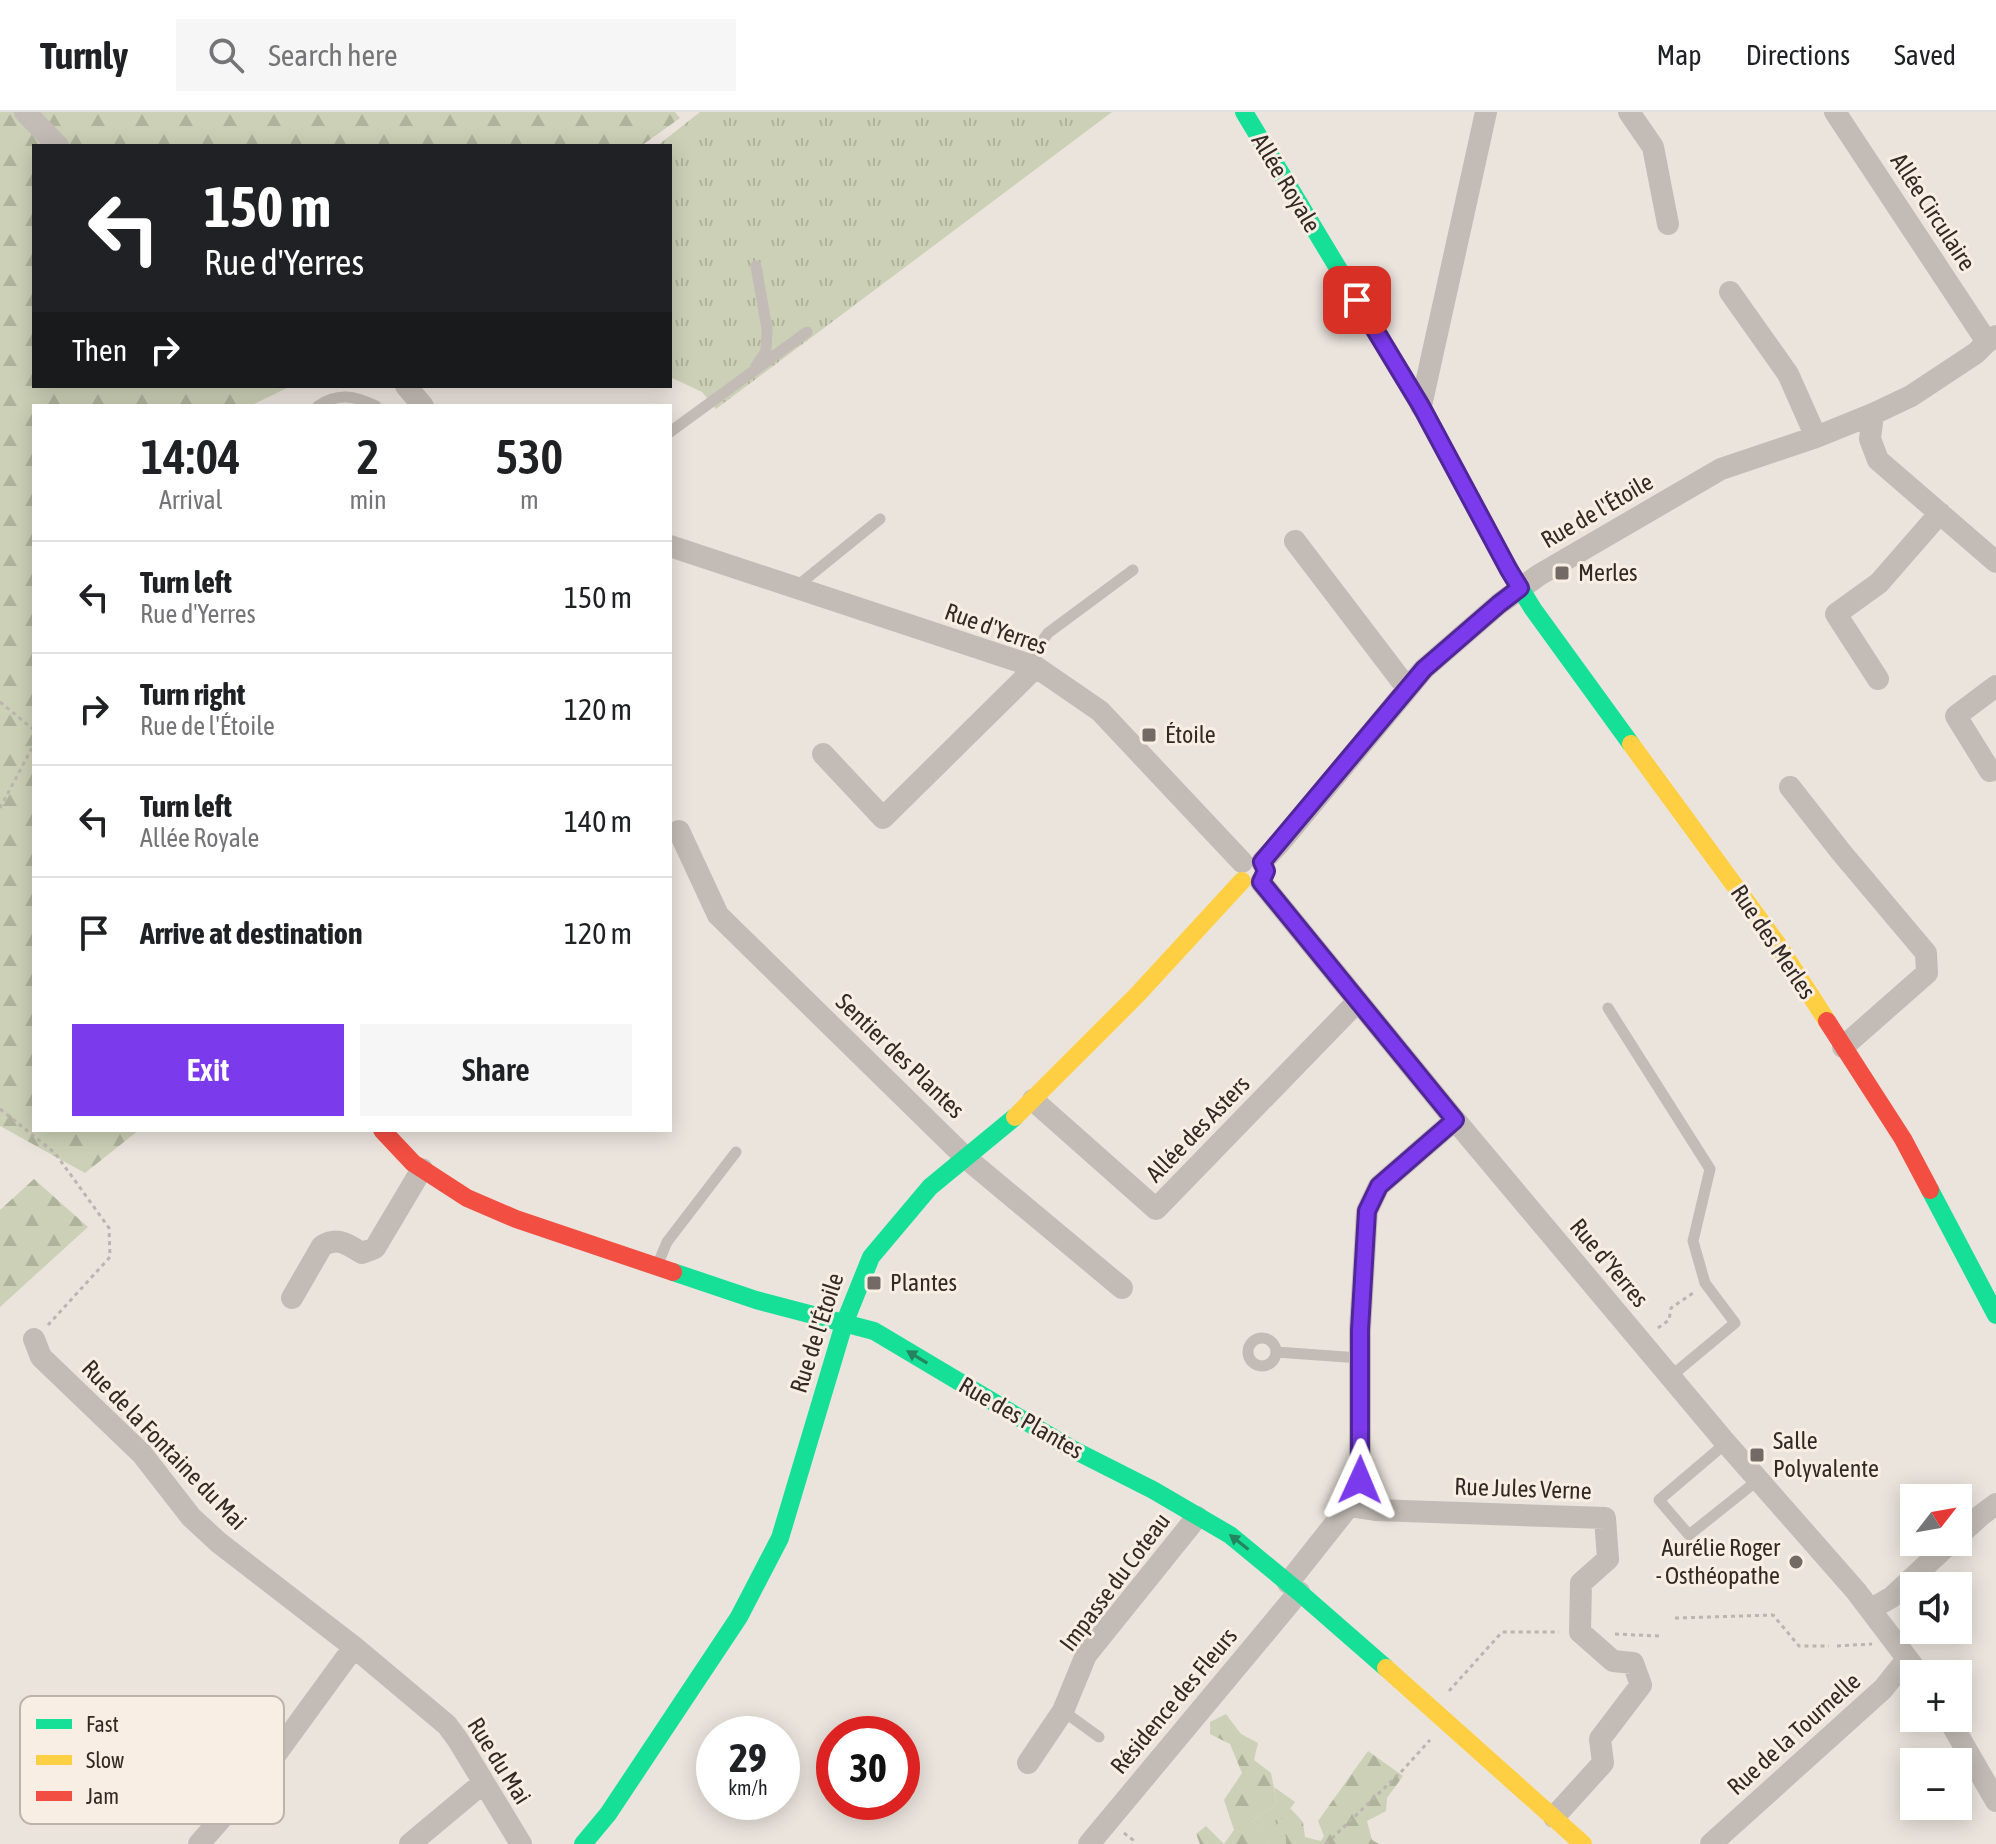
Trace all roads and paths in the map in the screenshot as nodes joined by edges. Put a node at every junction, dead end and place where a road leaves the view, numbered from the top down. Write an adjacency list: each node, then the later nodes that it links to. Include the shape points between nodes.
1 (25, 112): 6 (street)
2 (1486, 112): 17 (street)
3 (1629, 112): 7 (street, via 1653,147)
4 (1835, 112): 11 (street, Allée Circulaire)
5 (1245, 113): 17 (street, Allée Royale)
6 (56, 144)
7 (1668, 224)
8 (756, 266): 12 (lane, via 767,329 766,351)
9 (1730, 292): 20 (street, via 1788,374)
10 (807, 332): 12 (lane)
11 (1992, 339): 18 (street, Rue de l'Étoile, via 1911,396)
12 (752, 373): 19 (lane)
13 (408, 388): 16 (street)
14 (321, 404): 15 (lane, via 349,396)
15 (371, 404)
16 (421, 404)
17 (1421, 406): 28 (street, Allée Royale)
18 (1873, 414): 20 (street, Rue de l'Étoile); 21 (street, via 1870,439 1878,460)
19 (672, 431)
20 (1816, 437): 28 (street, Rue de l'Étoile, via 1721,469)
21 (1940, 513): 25 (street); 30 (street, via 1879,583 1836,614)
22 (880, 519): 27 (lane)
23 (1295, 541): 32 (street)
24 (672, 547): 27 (street, Rue d'Yerres)
25 (1996, 562)
26 (1133, 570): 29 (lane, via 1048,633)
27 (796, 588): 29 (street, Rue d'Yerres)
28 (1520, 588): 32 (street, Rue de l'Étoile); 44 (street, Rue des Merles, via 1776,942)
29 (1031, 666): 36 (street, via 883,818); 41 (street, Rue d'Yerres, via 1100,711)
30 (1878, 679)
31 (1996, 686): 37 (street, via 1956,716)
32 (1407, 688): 41 (street, Rue de l'Étoile)
33 (0, 702): 34 (path)
34 (32, 728)
35 (32, 748): 39 (path)
36 (823, 754)
37 (1990, 771)
38 (1790, 787): 44 (street, via 1926,953 1927,973)
39 (0, 808)
40 (679, 831): 50 (street, Sentier des Plantes, via 718,915)
41 (1252, 872): 42 (street, Rue d'Yerres); 45 (street, Rue de l'Étoile)
42 (1358, 1001): 45 (street, Allée des Asters, via 1156,1209); 47 (street, Rue d'Yerres)
43 (1608, 1008): 53 (lane, via 1710,1169 1693,1241)
44 (1843, 1047): 56 (street, Rue des Merles, via 1903,1139)
45 (1033, 1100): 50 (street, Rue de l'Étoile)
46 (0, 1109): 58 (path, via 55,1153 109,1228 110,1257)
47 (1455, 1120): 59 (street, Rue d'Yerres); 61 (street, via 1379,1186 1367,1211)
48 (384, 1132): 51 (street, Rue des Plantes)
49 (736, 1152): 52 (lane, via 667,1242)
50 (966, 1158): 54 (street, Sentier des Plantes); 57 (street, Rue de l'Étoile, via 930,1187 871,1257)
51 (422, 1169): 52 (street, Rue des Plantes, via 467,1198 516,1219); 55 (street, via 375,1248 362,1253 342,1242 328,1242)
52 (657, 1266): 57 (street, Rue des Plantes)
53 (1705, 1283): 59 (path, via 1671,1308 1669,1320); 62 (lane, via 1735,1323)
54 (1122, 1288)
55 (292, 1298)
56 (1996, 1315)
57 (844, 1324): 67 (street, Rue des Plantes, one-way to 57, via 874,1331); 94 (street, Rue de l'Étoile, via 780,1538 699,1680)
58 (34, 1339): 78 (street, Rue de la Fontaine du Mai, via 41,1357 191,1517)
59 (1641, 1342): 62 (street, Rue d'Yerres)
60 (1276, 1352): 61 (lane)
61 (1360, 1358): 66 (street, via 1360,1480)
62 (1670, 1377): 63 (street, Rue d'Yerres)
63 (1726, 1443): 64 (street, Rue d'Yerres); 64 (lane, via 1659,1500 1689,1535)
64 (1758, 1480): 71 (street, Rue d'Yerres)
65 (1996, 1504): 68 (street)
66 (1349, 1506): 70 (street, Résidence des Fleurs, via 1304,1560); 73 (street, Rue Jules Verne, via 1605,1518 1608,1559 1581,1583)
67 (1197, 1517): 70 (street, Rue des Plantes, one-way to 67, via 1230,1535); 80 (street, Impasse du Coteau, via 1086,1655)
68 (1972, 1523)
69 (1936, 1556): 71 (street)
70 (1294, 1587): 81 (street, Rue des Plantes); 95 (street, Résidence des Fleurs)
71 (1871, 1609): 79 (street, Rue d'Yerres)
72 (1675, 1618): 76 (path, via 1773,1615 1799,1646)
73 (1580, 1632): 81 (path, via 1502,1632 1440,1702 1449,1711); 89 (street, via 1613,1661 1633,1663 1641,1685 1600,1739 1603,1763)
74 (1611, 1634): 75 (path)
75 (1659, 1636)
76 (1829, 1646)
77 (1837, 1646): 79 (path)
78 (354, 1647): 85 (street); 87 (street, Rue du Mai, via 447,1725)
79 (1907, 1658): 98 (street, Rue de la Tournelle, via 1883,1689)
80 (1063, 1711): 83 (lane); 86 (street, Impasse du Coteau)
81 (1443, 1718): 89 (street, Rue des Plantes)
82 (1956, 1732): 88 (street)
83 (1099, 1737)
84 (1430, 1740): 96 (path)
85 (284, 1743)
86 (1028, 1763)
87 (483, 1783): 92 (street); 93 (street, Rue du Mai)
88 (1996, 1801)
89 (1554, 1817): 97 (street, Rue des Plantes)
90 (216, 1824): 91 (street)
91 (199, 1844)
92 (410, 1844)
93 (521, 1844)
94 (583, 1844)
95 (1089, 1844)
96 (1326, 1844)
97 (1583, 1844)
98 (1711, 1844)

